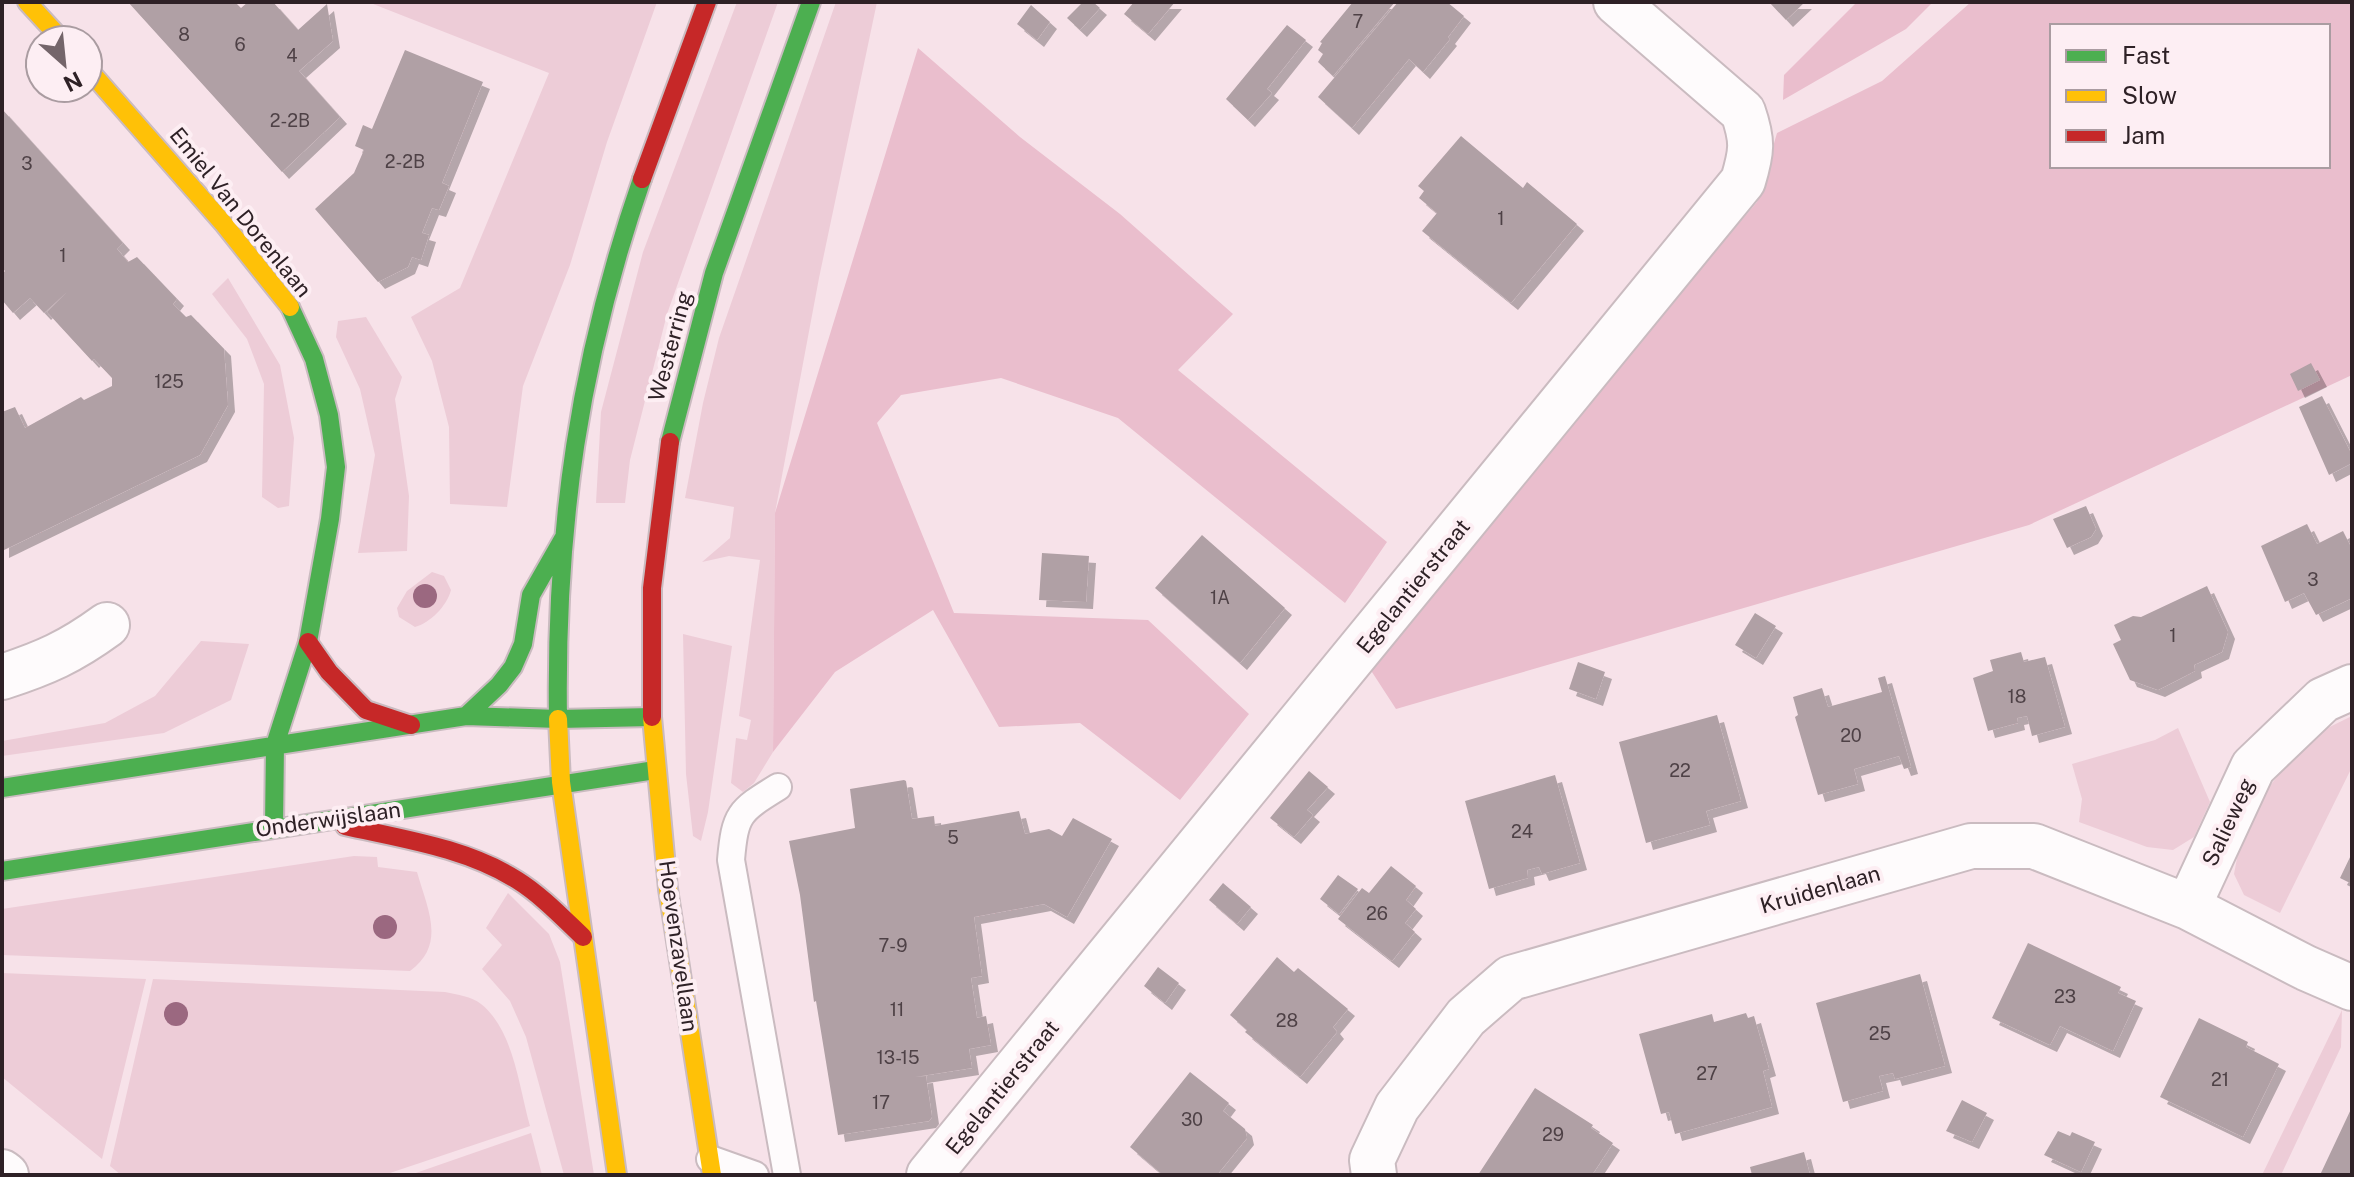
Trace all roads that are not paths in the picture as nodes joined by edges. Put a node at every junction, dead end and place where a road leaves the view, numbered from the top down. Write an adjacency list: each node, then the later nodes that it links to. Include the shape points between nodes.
1 (27, 2): 5 (main road)
2 (707, 2): 7 (main road, via 631,213 598,324 579,410)
3 (811, 2): 13 (main road, Westerring, via 714,273 671,436 652,588)
4 (1616, 2): 31 (street, Egelantierstraat, via 1743,112 1752,151 1743,181)
5 (47, 24)
6 (104, 87): 9 (main road, Emiel Van Dorenlaan, via 269,278 294,312 314,359 336,467)
7 (563, 539): 12 (main road, via 531,595 523,644 513,667); 14 (main road)
8 (107, 625): 10 (street, via 46,663)
9 (308, 642): 15 (main road, via 366,710); 16 (main road, Emiel Van Dorenlaan)
10 (2, 677)
11 (2352, 687): 24 (street, Salieweg, via 2323,700 2253,767)
12 (466, 716): 14 (main road); 15 (main road)
13 (652, 717): 14 (main road); 17 (main road, Hoevenzavellaan)
14 (558, 719): 18 (main road)
15 (411, 725): 16 (main road)
16 (275, 745): 20 (main road); 22 (main road, Emiel Van Dorenlaan)
17 (655, 770): 18 (main road, Onderwijslaan); 27 (main road, Hoevenzavellaan)
18 (561, 782): 21 (main road, Onderwijslaan); 25 (main road)
19 (778, 787): 30 (lane, via 745,807 733,828 731,860)
20 (2, 788)
21 (323, 821): 22 (main road, Onderwijslaan); 25 (main road, via 476,860 516,880)
22 (274, 827): 23 (main road, Onderwijslaan)
23 (2, 871)
24 (2188, 907): 26 (street, Kruidenlaan); 32 (street, Kruidenlaan, via 2034,846 1971,846 1511,978 1466,1017 1397,1107 1372,1160)
25 (583, 937): 28 (main road)
26 (2352, 988)
27 (711, 1167): 29 (lane)
28 (617, 1175)
29 (755, 1175)
30 (787, 1175)
31 (929, 1175)
32 (1374, 1175)

